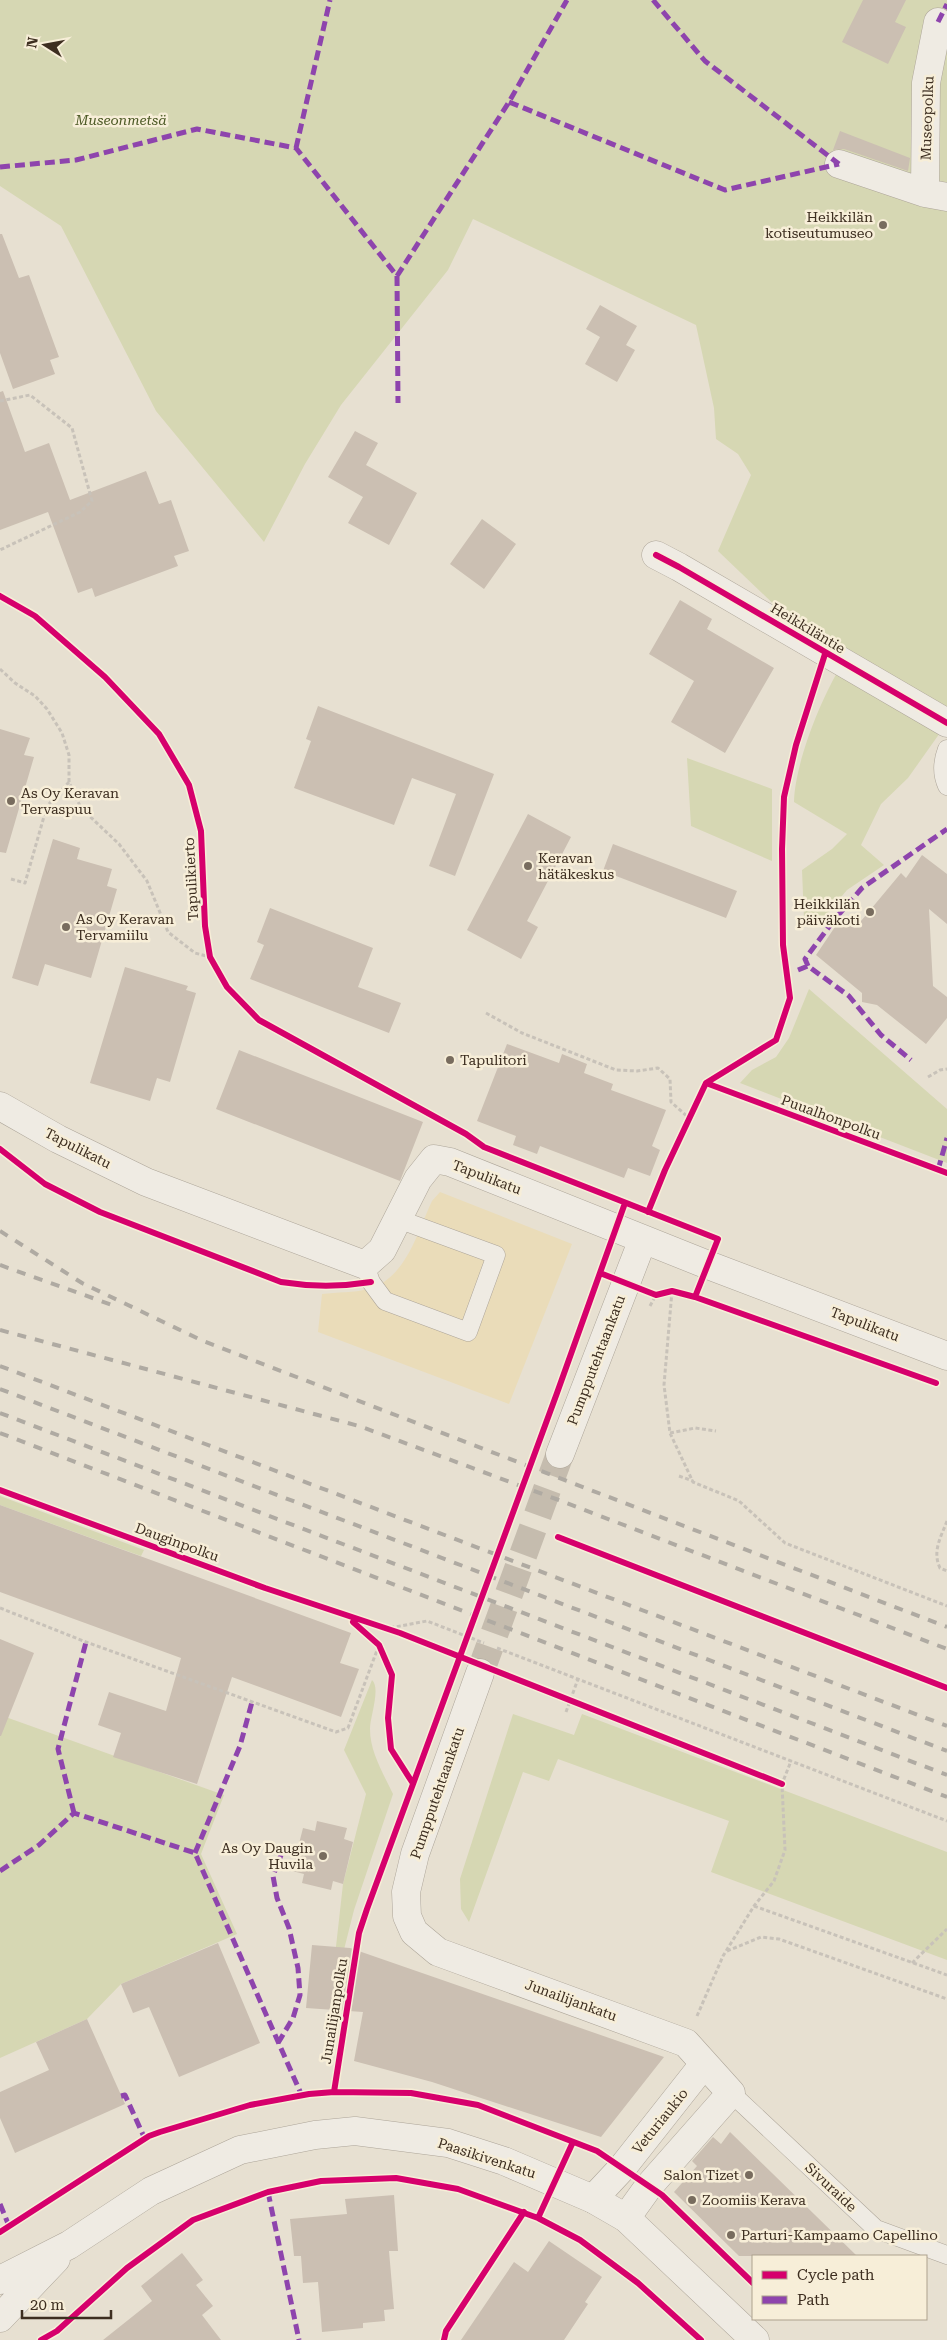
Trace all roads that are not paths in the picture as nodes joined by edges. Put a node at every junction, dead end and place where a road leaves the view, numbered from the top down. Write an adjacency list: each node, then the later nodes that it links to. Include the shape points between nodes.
1 (938, 22): 3 (street, Museopolku, via 926,83)
2 (839, 164): 3 (street)
3 (936, 195)
4 (656, 555): 5 (street, Heikkiläntie)
5 (947, 723)
6 (947, 749): 7 (lane, via 943,774)
7 (947, 786)
8 (0, 1106): 11 (street, Tapulikatu, via 146,1182)
9 (398, 1219): 10 (street, Tapulikatu, via 418,1179 434,1159 474,1170); 11 (street, Tapulikatu, via 382,1250); 11 (lane, via 496,1255 468,1332 385,1301 371,1282)
10 (643, 1239): 12 (street, Tapulikatu); 13 (street, Pumpputehtaankatu)
11 (365, 1265)
12 (947, 1356)
13 (560, 1454)
14 (480, 1672): 15 (street, Pumpputehtaankatu, via 415,1854 406,1892)
15 (407, 1916): 16 (street, Junailijankatu, via 414,1932 438,1952 686,2043)
16 (704, 2064): 17 (street, Junailijankatu); 18 (street, Veturiaukio, via 640,2147)
17 (731, 2093): 19 (street, via 649,2186); 21 (lane, Sivuraide, via 876,2229)
18 (593, 2199): 19 (street, Paasikivenkatu); 20 (street, Paasikivenkatu, via 504,2161 448,2143 355,2131 314,2135 240,2150 151,2191)
19 (626, 2218): 24 (street, Paasikivenkatu)
20 (69, 2245): 22 (street, Paasikivenkatu); 23 (street, Paasikivenkatu)
21 (947, 2255)
22 (0, 2280)
23 (0, 2318)
24 (755, 2340)

